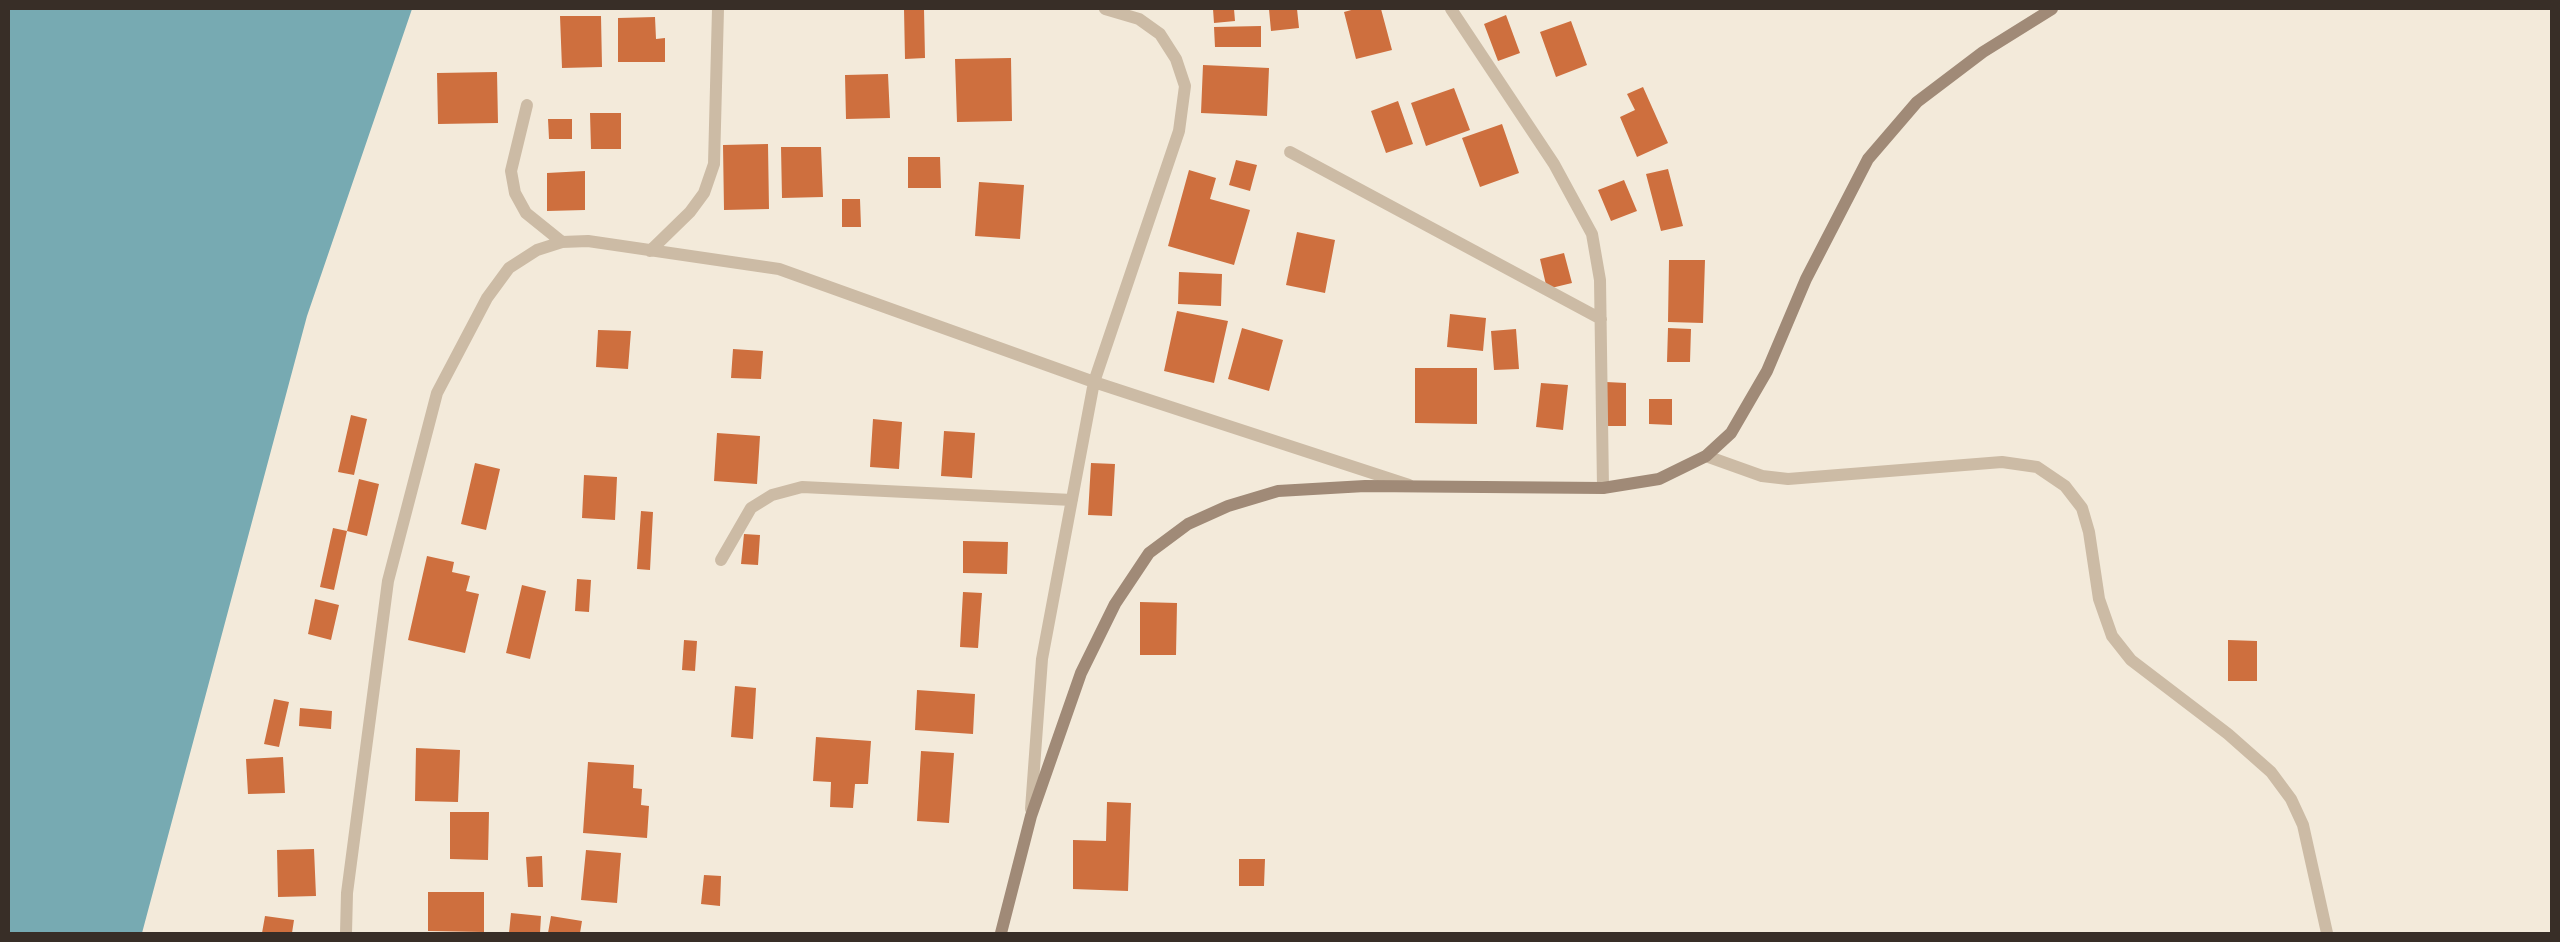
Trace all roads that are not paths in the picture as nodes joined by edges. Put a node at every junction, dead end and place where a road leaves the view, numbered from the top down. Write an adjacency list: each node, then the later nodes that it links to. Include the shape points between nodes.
1 (718, 9): 8 (street, via 714,164 704,193 690,212)
2 (1105, 9): 10 (street, via 1139,19 1160,34 1176,59 1185,86 1179,131)
3 (1451, 9): 9 (street, via 1554,164 1592,234 1600,280)
4 (2052, 9): 11 (street, via 1983,52 1917,102 1868,159 1806,279 1767,371 1731,433)
5 (527, 105): 7 (street, via 511,171 515,193 526,213)
6 (1290, 152): 9 (street)
7 (562, 242): 8 (street, via 588,241); 17 (street, via 537,250 509,268 487,298 437,393 388,581 347,893)
8 (650, 250): 10 (street, via 779,270)
9 (1601, 319): 13 (street)
10 (1094, 382): 12 (street); 14 (street)
11 (1706, 456): 13 (street, via 1659,479); 19 (street, via 1762,476 1788,479 2002,462 2037,467 2065,486 2082,508 2099,599 2112,636 2131,660 2228,734 2271,772 2291,799 2303,824)
12 (1414, 486): 13 (street); 16 (street, via 1278,491 1228,506 1188,524 1149,553 1115,604 1081,673)
13 (1603, 488)
14 (1072, 500): 15 (street, via 802,487 772,495 751,508); 16 (street, via 1042,659)
15 (721, 560)
16 (1031, 816): 18 (street)
17 (346, 933)
18 (1001, 933)
19 (2327, 933)

